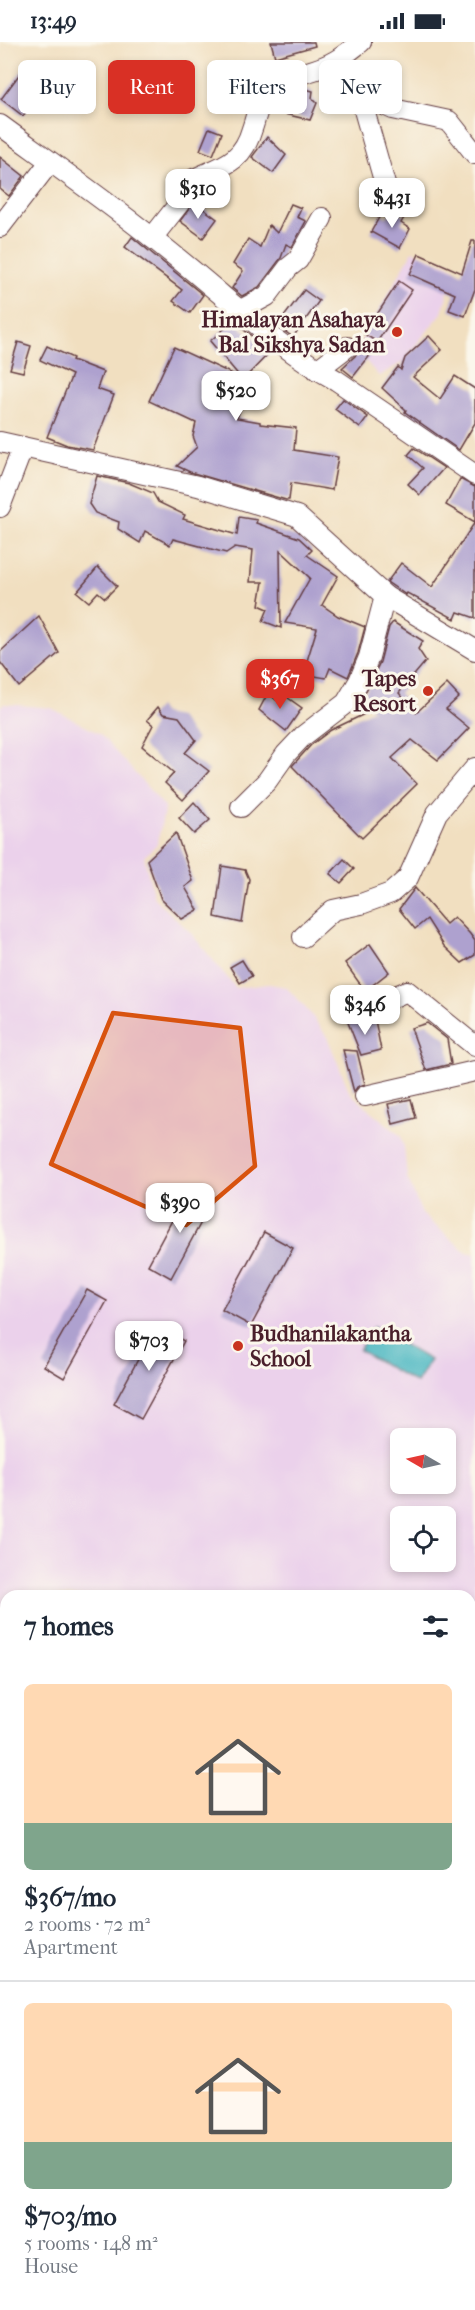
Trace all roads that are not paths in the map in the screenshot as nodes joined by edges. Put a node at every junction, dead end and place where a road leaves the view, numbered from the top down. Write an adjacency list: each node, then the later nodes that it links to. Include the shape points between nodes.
1 (361, 42): 2 (street)
2 (337, 60)
3 (319, 67): 12 (street, via 283,80 266,95 242,152 233,162 192,180 182,200)
4 (402, 111): 7 (street, via 449,121)
5 (365, 114): 9 (street)
6 (0, 125): 8 (street)
7 (475, 154)
8 (50, 162): 11 (street); 12 (street)
9 (390, 202)
10 (322, 218): 13 (street, via 298,260 267,296)
11 (0, 226)
12 (152, 238): 13 (street)
13 (239, 311): 15 (street)
14 (347, 347): 15 (street)
15 (317, 370): 18 (street)
16 (0, 442): 17 (street)
17 (23, 447): 19 (street); 20 (street, via 198,486 297,516)
18 (475, 476)
19 (0, 507)
20 (385, 596): 21 (street); 23 (street, via 369,657 346,703 303,736)
21 (475, 650)
22 (475, 768): 24 (street, via 437,813 408,878 391,893 333,910)
23 (241, 807)
24 (303, 937)
25 (376, 1005): 26 (street, via 407,991)
26 (475, 1046)
27 (475, 1071): 28 (street)
28 (365, 1096)

